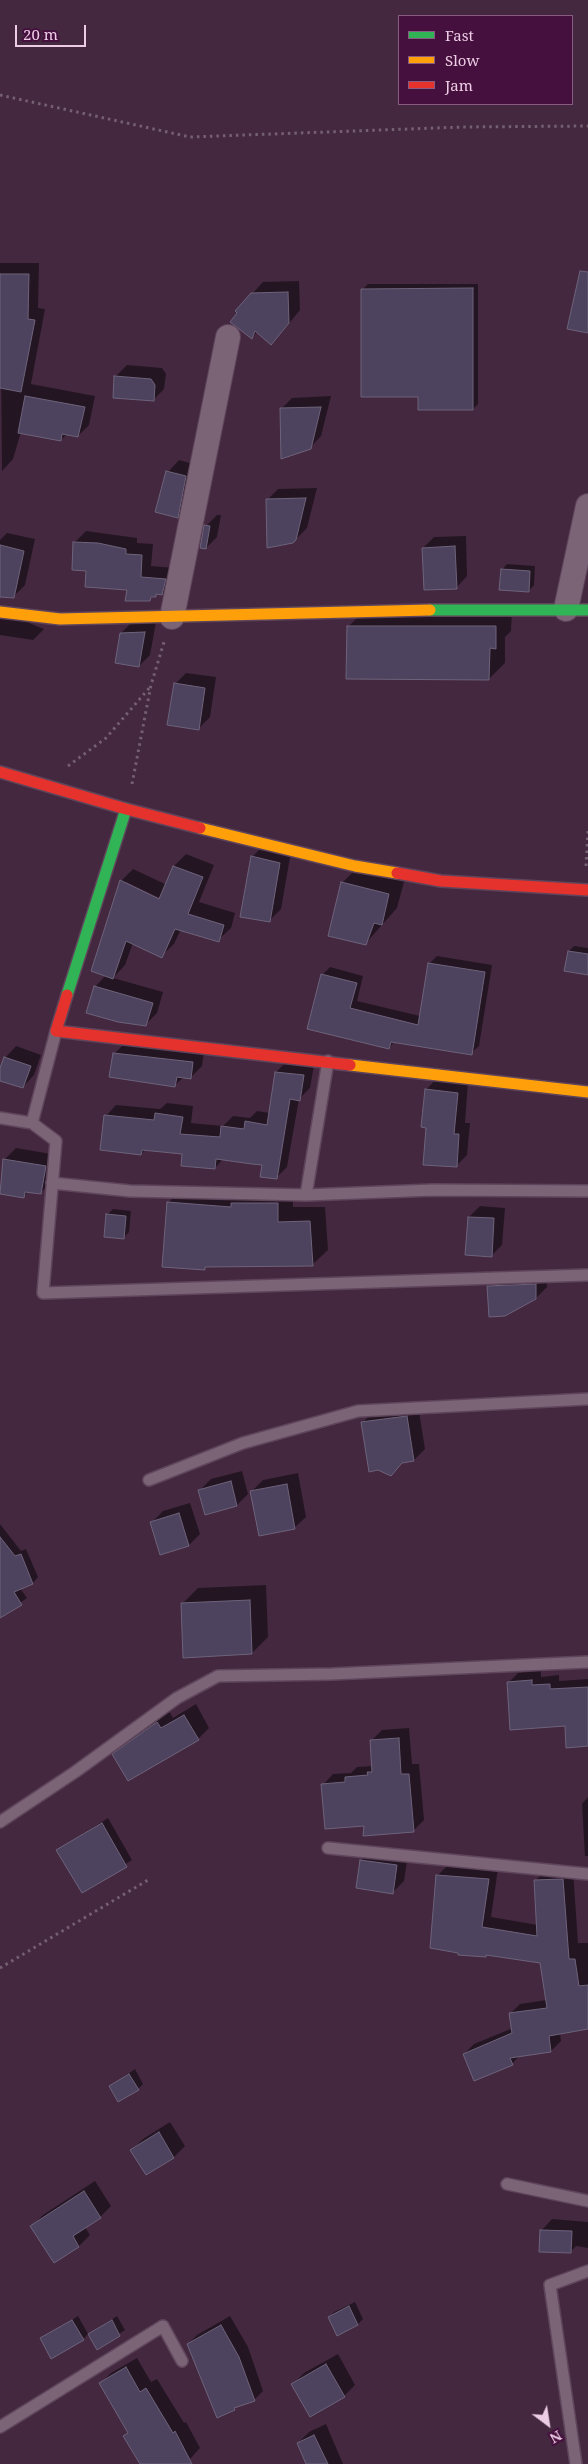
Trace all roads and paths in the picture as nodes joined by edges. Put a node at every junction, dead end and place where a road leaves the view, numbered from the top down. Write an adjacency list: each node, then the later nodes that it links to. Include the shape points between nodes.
1 (0, 95): 2 (path, via 190,137)
2 (588, 126)
3 (228, 337): 7 (street)
4 (588, 506): 5 (street)
5 (577, 609): 7 (street, via 364,610)
6 (0, 612): 7 (street, via 60,619)
7 (172, 616): 8 (path)
8 (151, 685): 10 (path, via 106,738); 11 (path)
9 (0, 772): 10 (street)
10 (43, 783): 11 (street)
11 (126, 809): 13 (street, via 355,866 441,881); 14 (street)
12 (588, 831): 13 (path)
13 (586, 890)
14 (56, 1031): 15 (street); 18 (lane)
15 (328, 1061): 16 (street); 21 (lane)
16 (588, 1092)
17 (0, 1118): 18 (lane)
18 (32, 1123): 19 (lane, via 56,1141)
19 (52, 1183): 21 (lane, via 130,1191); 22 (lane, via 43,1293)
20 (588, 1191): 21 (lane, via 433,1190)
21 (306, 1195)
22 (588, 1274)
23 (588, 1399): 24 (lane, via 358,1411 243,1443)
24 (149, 1480)
25 (588, 1662): 26 (lane, via 218,1676 177,1698)
26 (0, 1822)
27 (328, 1848): 28 (lane)
28 (588, 1874)
29 (148, 1880): 30 (path)
30 (0, 1968)
31 (507, 2184): 32 (lane)
32 (588, 2201)
33 (588, 2271): 36 (lane, via 550,2285)
34 (182, 2361): 35 (lane, via 162,2326)
35 (0, 2427)
36 (576, 2464)

